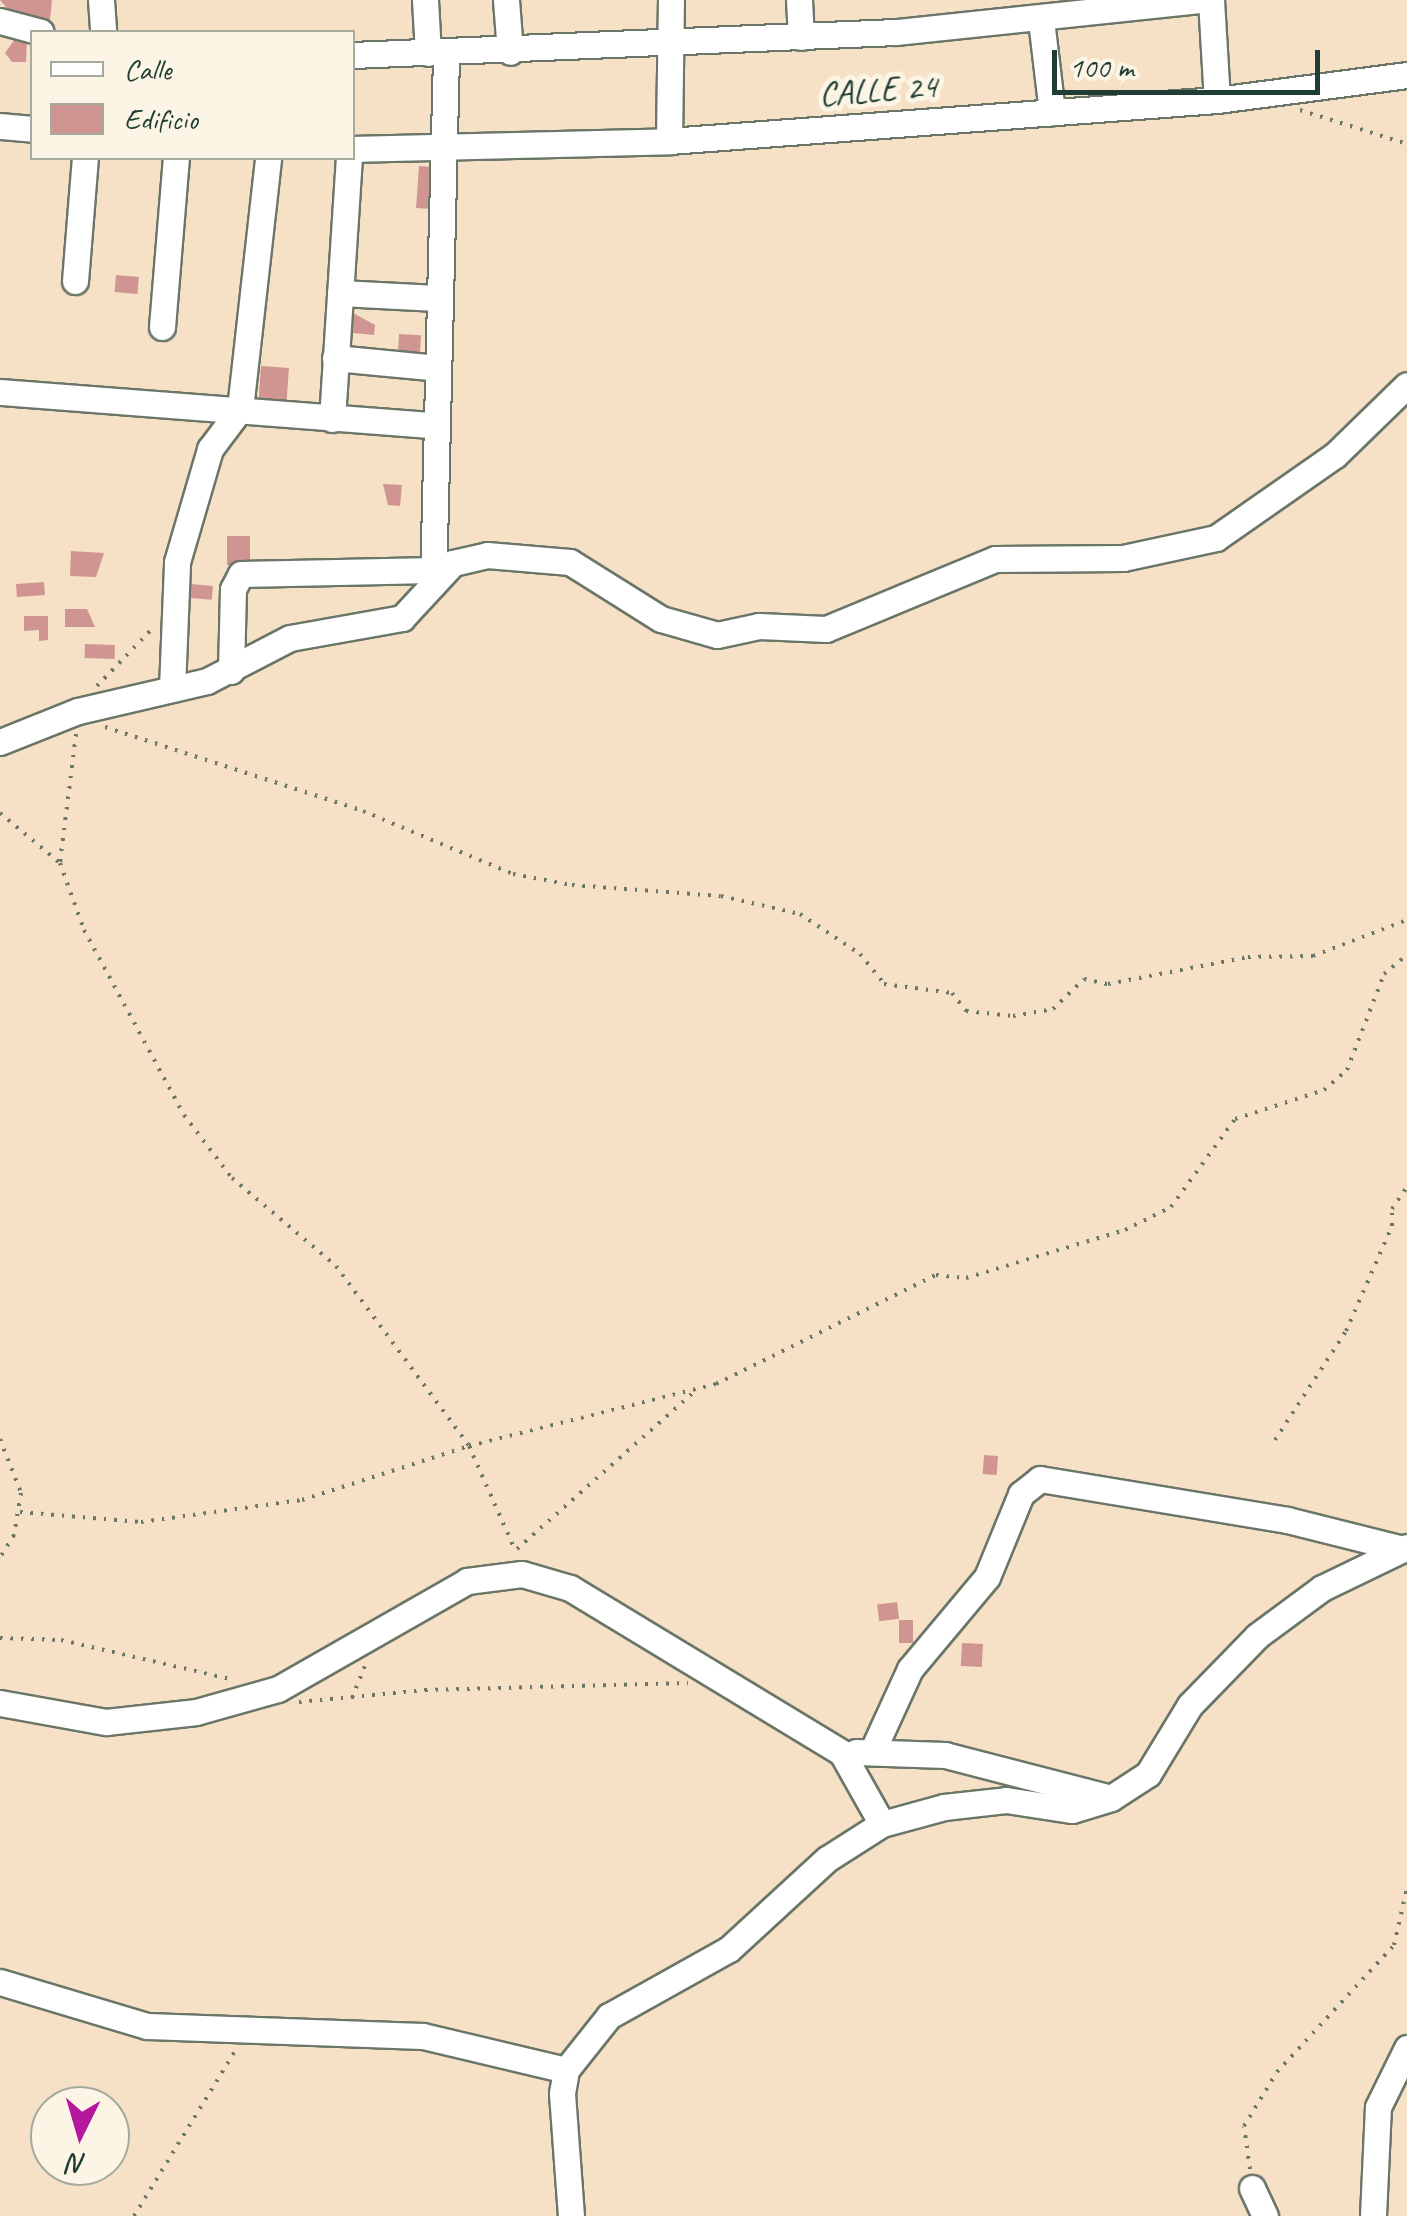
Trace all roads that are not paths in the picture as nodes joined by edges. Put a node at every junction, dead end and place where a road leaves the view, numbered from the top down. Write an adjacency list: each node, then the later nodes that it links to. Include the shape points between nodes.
1 (101, 0): 12 (street)
2 (425, 0): 16 (street)
3 (506, 0): 15 (street)
4 (671, 0): 14 (street)
5 (799, 0): 13 (street)
6 (1201, 0): 9 (street)
7 (1211, 0): 19 (street)
8 (1011, 12): 9 (street); 13 (street)
9 (1041, 20): 20 (street)
10 (0, 21): 11 (street)
11 (34, 30)
12 (102, 30)
13 (801, 36): 14 (street)
14 (670, 43): 15 (street); 23 (street)
15 (510, 52): 16 (street)
16 (437, 54): 17 (street); 25 (street)
17 (355, 55)
18 (1407, 75): 19 (street, CALLE 24)
19 (1217, 100): 20 (street, CALLE 24)
20 (1052, 112): 23 (street, CALLE 24)
21 (0, 126): 22 (street)
22 (30, 129)
23 (669, 141): 25 (street, CALLE 24)
24 (355, 149): 25 (street, CALLE 24)
25 (443, 151): 32 (street)
26 (85, 160): 30 (street)
27 (176, 160): 33 (street)
28 (268, 160): 38 (street)
29 (349, 160): 31 (street)
30 (75, 282)
31 (340, 293): 32 (street); 34 (street)
32 (437, 298): 35 (street)
33 (162, 327)
34 (336, 358): 35 (street); 39 (street)
35 (438, 368): 40 (street)
36 (1407, 385): 41 (street, via 1334,455 1216,538 1123,558 994,559 826,629 694,632 661,619 580,567 545,558 494,554 460,560)
37 (0, 392): 38 (street)
38 (240, 409): 39 (street); 43 (street, via 221,428 177,562)
39 (332, 419): 40 (street)
40 (438, 426): 41 (street)
41 (433, 577): 42 (street, via 402,618 290,638); 42 (street, via 241,574 233,589)
42 (232, 671): 43 (street)
43 (172, 689): 44 (street, via 78,711)
44 (0, 742)
45 (1405, 1548): 47 (street, via 1286,1520 1040,1479 1021,1494 987,1577 910,1669); 49 (street, via 1322,1588 1257,1636 1190,1705 1148,1774)
46 (0, 1703): 48 (street, via 76,1720 142,1722 248,1690 376,1638 467,1581 539,1576 620,1617)
47 (872, 1752): 48 (street); 49 (street, via 945,1754)
48 (842, 1753): 50 (street)
49 (1110, 1798): 50 (street, via 1072,1810 1006,1800 944,1807)
50 (882, 1824): 53 (street, via 827,1859 729,1949 609,2016)
51 (0, 1982): 53 (street, via 147,2026 423,2036)
52 (1407, 2048): 57 (street, via 1378,2108)
53 (566, 2070): 55 (street, via 560,2137)
54 (1252, 2188): 56 (street)
55 (571, 2216)
56 (1265, 2216)
57 (1373, 2216)

